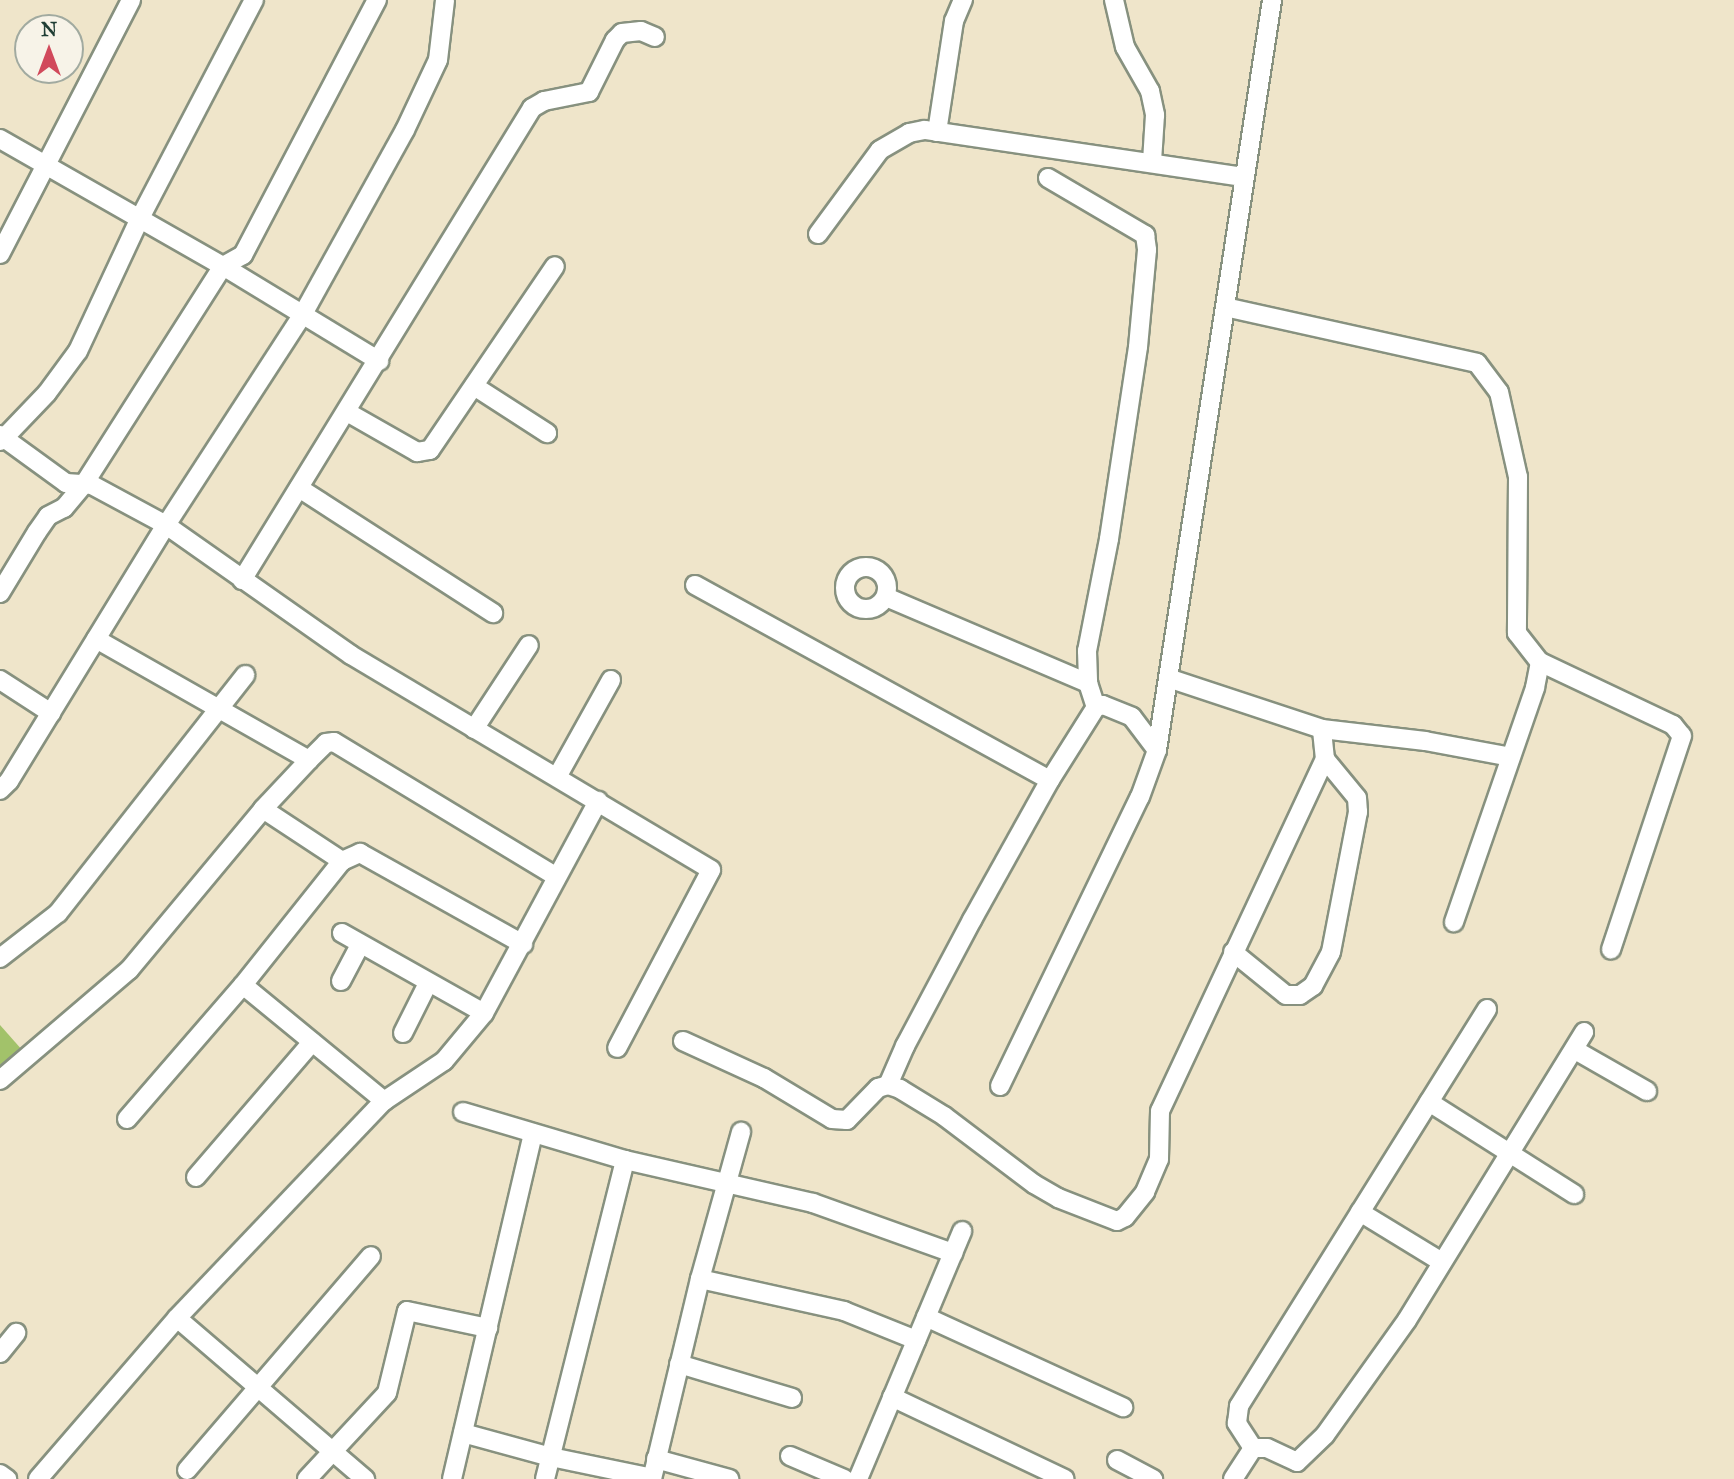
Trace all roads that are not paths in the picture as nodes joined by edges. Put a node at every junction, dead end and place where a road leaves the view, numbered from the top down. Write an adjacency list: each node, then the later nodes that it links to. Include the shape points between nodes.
1 (131, 0): 12 (street)
2 (254, 0): 15 (street)
3 (377, 0): 18 (street, via 243,255)
4 (445, 0): 21 (street, via 438,60 405,130)
5 (963, 0): 9 (street, via 954,21)
6 (1114, 0): 11 (street, via 1125,47 1150,91 1156,115)
7 (1272, 0): 13 (street)
8 (655, 37): 22 (street, via 642,31 622,33 614,40 589,92 532,108)
9 (937, 132): 11 (street); 16 (street, via 909,133 880,150)
10 (0, 139): 12 (street)
11 (1152, 162): 13 (street)
12 (46, 166): 15 (street); 17 (street)
13 (1244, 177): 20 (street)
14 (1048, 178): 42 (street, via 1145,234 1147,250 1136,361 1087,651)
15 (140, 218): 18 (street); 26 (street, via 78,351 47,393)
16 (818, 234)
17 (0, 254)
18 (223, 266): 21 (street); 27 (street)
19 (555, 266): 23 (street)
20 (1225, 307): 37 (street, via 1483,368 1499,392 1518,477 1517,633); 39 (street)
21 (303, 314): 22 (street); 29 (street)
22 (379, 361): 24 (street)
23 (474, 386): 24 (street, via 430,450 424,452); 25 (street)
24 (346, 412): 28 (street)
25 (547, 433)
26 (1, 438): 27 (street, via 66,483)
27 (84, 484): 29 (street); 31 (street, via 64,508 48,516)
28 (299, 488): 30 (street); 34 (street)
29 (166, 525): 30 (street); 35 (street)
30 (242, 579): 46 (street, via 351,655)
31 (3, 581)
32 (695, 585): 53 (street)
33 (886, 597): 42 (street)
34 (493, 613)
35 (96, 639): 44 (street); 45 (street)
36 (529, 645): 46 (street)
37 (1540, 662): 49 (street); 63 (street, via 1673,725 1682,736)
38 (244, 675): 44 (street)
39 (1168, 678): 47 (street); 48 (street)
40 (0, 680): 45 (street)
41 (611, 680): 52 (street)
42 (1088, 683): 43 (street)
43 (1096, 707): 48 (street, via 1103,705 1132,717); 53 (street)
44 (219, 710): 51 (street); 65 (street, via 58,913)
45 (51, 713): 54 (street)
46 (474, 729): 52 (street)
47 (1322, 729): 49 (street); 50 (street)
48 (1157, 750): 79 (street, via 1140,797)
49 (1511, 757): 59 (street)
50 (1325, 759): 64 (street); 64 (street, via 1357,798 1359,811 1331,952 1313,986 1300,995 1286,995)
51 (309, 760): 56 (street); 58 (street, via 326,743 334,742)
52 (557, 777): 55 (street)
53 (1050, 780): 78 (street, via 911,1034)
54 (0, 790)
55 (598, 801): 58 (street); 75 (street, via 711,870)
56 (263, 809): 57 (street); 77 (street, via 129,970)
57 (342, 861): 61 (street, via 360,853); 68 (street)
58 (555, 876): 61 (street)
59 (1454, 922)
60 (342, 933): 62 (street)
61 (523, 944): 70 (street)
62 (360, 945): 66 (street); 67 (street)
63 (1611, 950)
64 (1233, 952): 78 (street, via 1160,1111 1159,1159 1145,1192 1116,1222 1034,1184 944,1116)
65 (2, 954)
66 (341, 981)
67 (428, 983): 70 (street); 72 (street)
68 (243, 985): 74 (street); 84 (street)
69 (1487, 1009): 82 (street)
70 (484, 1013): 81 (street, via 444,1060)
71 (1584, 1032): 76 (street)
72 (403, 1033)
73 (683, 1041): 78 (street, via 764,1078 832,1119 847,1120 867,1096)
74 (313, 1042): 81 (street); 89 (street)
75 (617, 1048)
76 (1574, 1050): 80 (street); 87 (street)
77 (0, 1080)
78 (888, 1085)
79 (1000, 1086)
80 (1647, 1091)
81 (384, 1101): 99 (street)
82 (1429, 1102): 87 (street); 92 (street)
83 (463, 1112): 86 (street)
84 (127, 1119)
85 (741, 1132): 90 (street)
86 (533, 1133): 88 (street); 100 (street)
87 (1509, 1153): 91 (street); 96 (street)
88 (625, 1160): 90 (street); 113 (street)
89 (196, 1177)
90 (727, 1183): 94 (street, via 813,1203); 97 (street)
91 (1574, 1194)
92 (1360, 1212): 96 (street); 110 (street, via 1239,1406 1237,1423)
93 (962, 1231): 94 (street)
94 (953, 1253): 98 (street)
95 (371, 1256): 105 (street)
96 (1443, 1262): 110 (street, via 1315,1447 1297,1462 1267,1448)
97 (700, 1279): 102 (street, via 844,1311); 104 (street)
98 (926, 1317): 102 (street); 108 (street)
99 (177, 1318): 105 (street); 120 (street)
100 (488, 1328): 109 (street); 111 (street, via 407,1311 387,1393)
101 (16, 1333): 103 (street)
102 (916, 1340): 106 (street)
103 (0, 1353)
104 (679, 1364): 107 (street); 114 (street)
105 (258, 1387): 111 (street); 116 (street)
106 (892, 1397): 127 (street); 128 (street)
107 (792, 1398)
108 (1123, 1406)
109 (463, 1433): 113 (street); 123 (street)
110 (1253, 1448): 130 (street)
111 (332, 1450): 121 (street); 122 (street)
112 (790, 1456): 126 (street)
113 (551, 1457): 118 (street); 124 (street)
114 (656, 1459): 118 (street); 125 (street)
115 (1117, 1460): 129 (street)
116 (187, 1471)
117 (0, 1474): 119 (street)
118 (652, 1478)
119 (7, 1479)
120 (38, 1479)
121 (307, 1479)
122 (365, 1479)
123 (452, 1479)
124 (545, 1479)
125 (729, 1479)
126 (844, 1479)
127 (858, 1479)
128 (1065, 1479)
129 (1153, 1479)
130 (1233, 1479)

